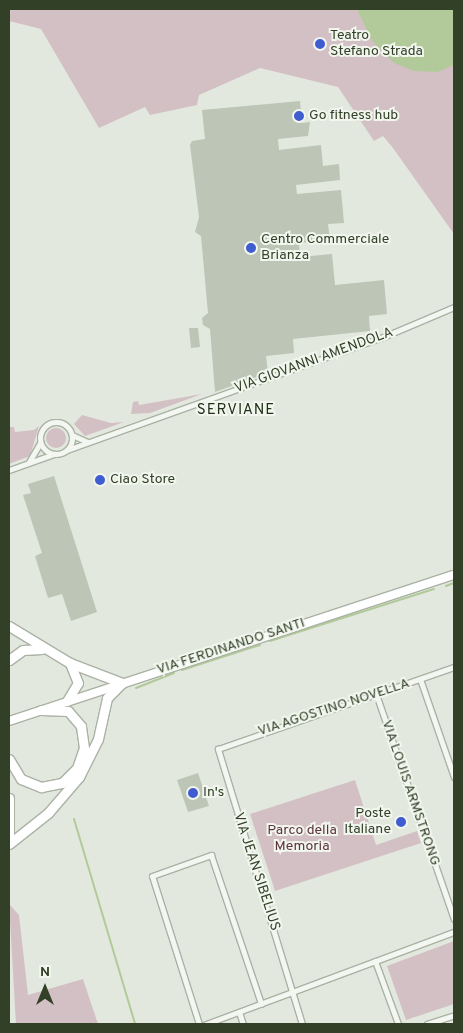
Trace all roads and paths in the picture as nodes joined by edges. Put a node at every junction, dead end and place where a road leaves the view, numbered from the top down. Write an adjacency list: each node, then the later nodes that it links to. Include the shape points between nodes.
1 (454, 307): 4 (street, VIA GIOVANNI AMENDOLA, via 382,337)
2 (72, 435): 3 (street, via 64,424 50,422 42,430); 4 (street); 5 (street)
3 (40, 443): 6 (street); 7 (street)
4 (88, 443): 5 (street, VIA GIOVANNI AMENDOLA)
5 (67, 450): 6 (street)
6 (54, 454): 7 (street)
7 (28, 463): 8 (street)
8 (9, 470)
9 (454, 576): 16 (main road, VIA FERDINANDO SANTI)
10 (9, 626): 11 (highway)
11 (45, 649): 12 (highway, via 22,650); 13 (highway)
12 (9, 660)
13 (70, 663): 16 (highway); 18 (highway, via 78,683)
14 (454, 667): 15 (street, VIA AGOSTINO NOVELLA)
15 (420, 680): 17 (street, VIA AGOSTINO NOVELLA); 23 (street)
16 (122, 683): 18 (main road, VIA FERDINANDO SANTI); 26 (highway, via 107,698 98,739 75,782 48,813)
17 (376, 694): 21 (street, VIA AGOSTINO NOVELLA, via 221,746); 27 (street, VIA LOUIS ARMSTRONG)
18 (67, 701): 19 (main road, VIA FERDINANDO SANTI)
19 (41, 710): 20 (main road, VIA FERDINANDO SANTI); 22 (highway, via 68,711 81,726 84,748 78,768 62,783 41,787 21,779)
20 (9, 721)
21 (218, 752): 30 (street, VIA JEAN SIBELIUS)
22 (9, 759)
23 (454, 777)
24 (9, 798): 25 (highway)
25 (9, 835)
26 (9, 844)
27 (454, 919)
28 (454, 932): 29 (street)
29 (375, 961): 30 (street); 38 (street)
30 (295, 991): 31 (street); 37 (street, VIA JEAN SIBELIUS)
31 (261, 1004): 32 (street); 34 (street, via 211,855 152,876)
32 (239, 1012): 35 (street); 36 (street)
33 (454, 1015): 39 (street)
34 (199, 1024)
35 (206, 1024)
36 (243, 1024)
37 (302, 1024)
38 (398, 1024)
39 (428, 1024)

